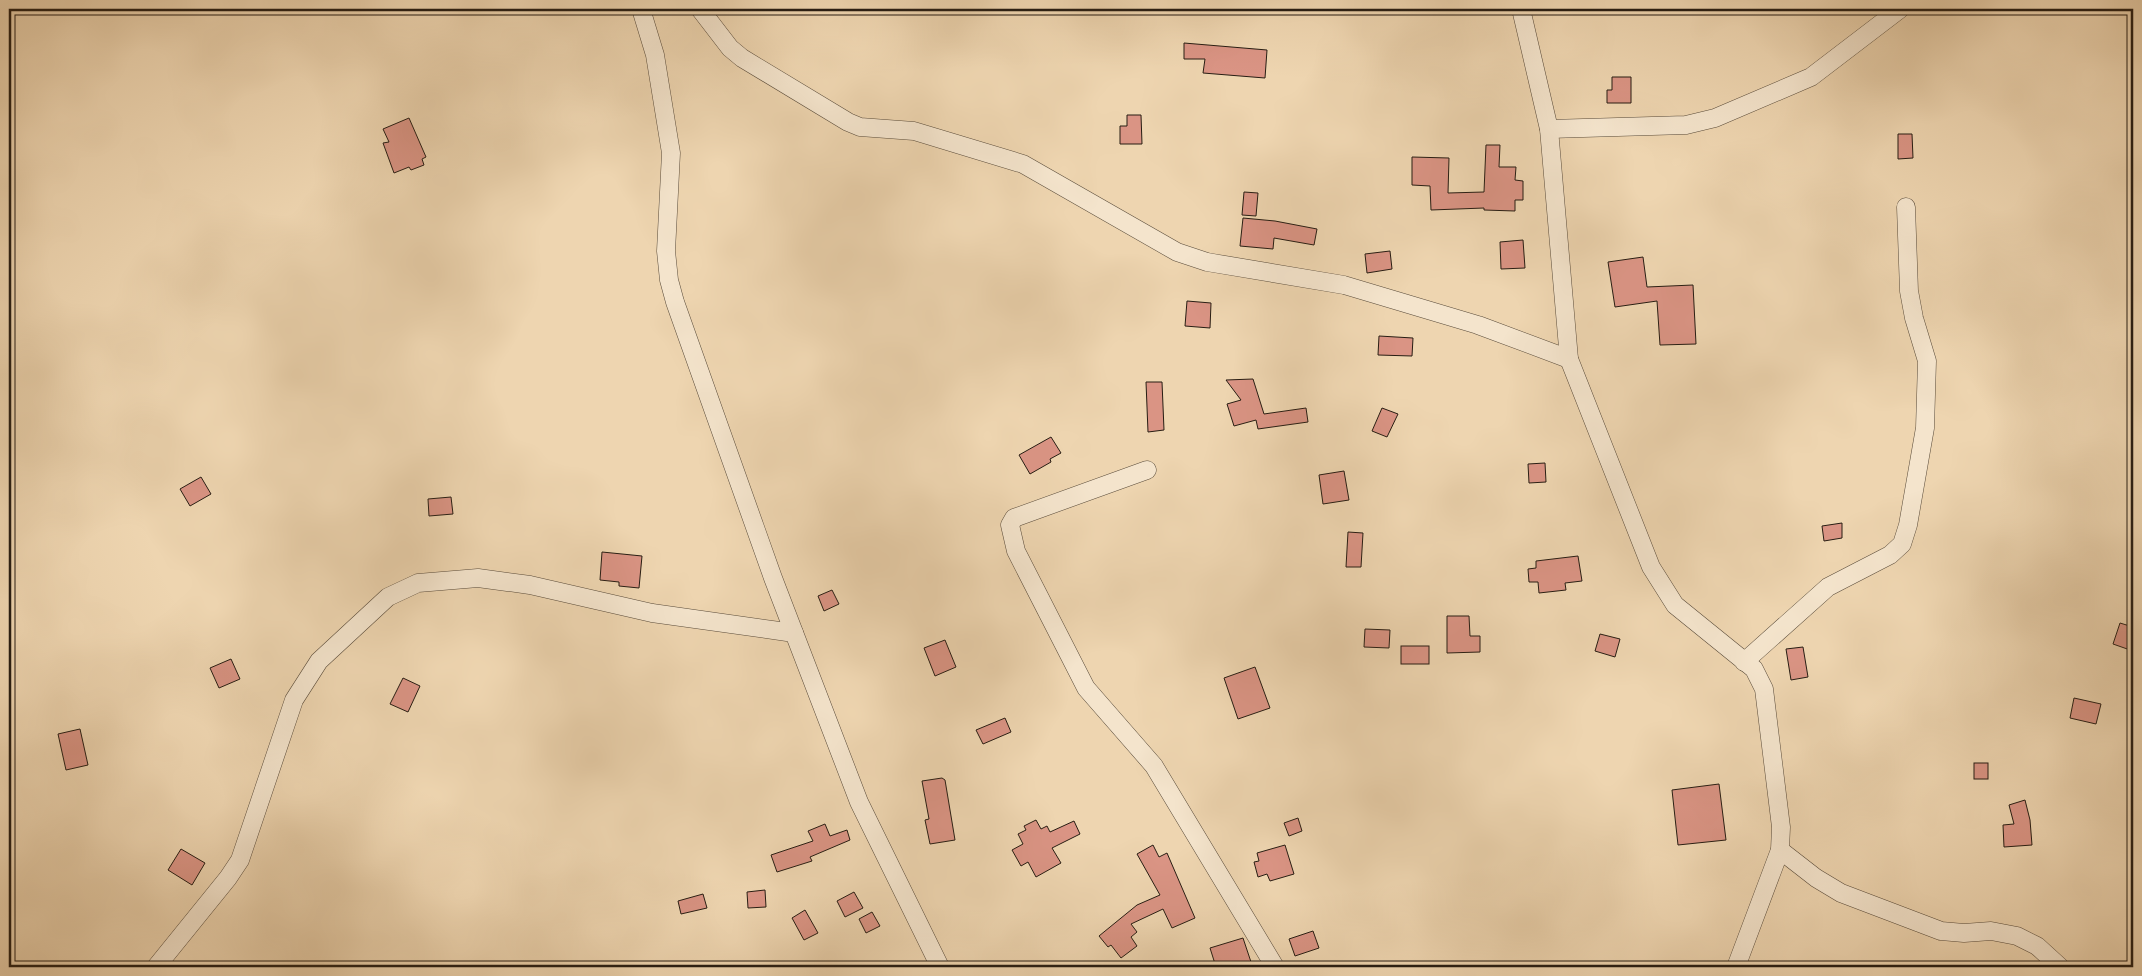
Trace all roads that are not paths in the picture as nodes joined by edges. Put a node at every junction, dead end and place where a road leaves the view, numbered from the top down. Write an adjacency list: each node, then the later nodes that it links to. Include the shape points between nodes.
1 (640, 9): 9 (street, via 655,55 671,153 666,251 669,280)
2 (700, 9): 7 (street, via 730,48 742,58 860,127 914,130 1022,164 1177,252 1207,262 1344,285 1478,325)
3 (1521, 9): 5 (street)
4 (1900, 9): 5 (street, via 1810,76 1715,118 1686,125)
5 (1549, 129): 7 (street)
6 (1906, 207): 10 (street, via 1909,291 1927,361 1925,428 1902,544 1890,555 1828,587)
7 (1569, 360): 10 (street, via 1651,567 1675,605)
8 (1147, 470): 14 (street, via 1014,518 1010,525 1016,551 1086,688 1154,766)
9 (794, 633): 12 (street, via 652,613 530,585 478,578 418,583 388,597 319,661 294,700 240,860); 13 (street, via 859,802)
10 (1744, 662): 11 (street, via 1754,669 1764,689)
11 (1780, 850): 15 (street); 16 (street, via 1841,893 1941,931 1991,931 2018,936 2037,946)
12 (156, 967)
13 (940, 967)
14 (1275, 967)
15 (1736, 967)
16 (2060, 967)

